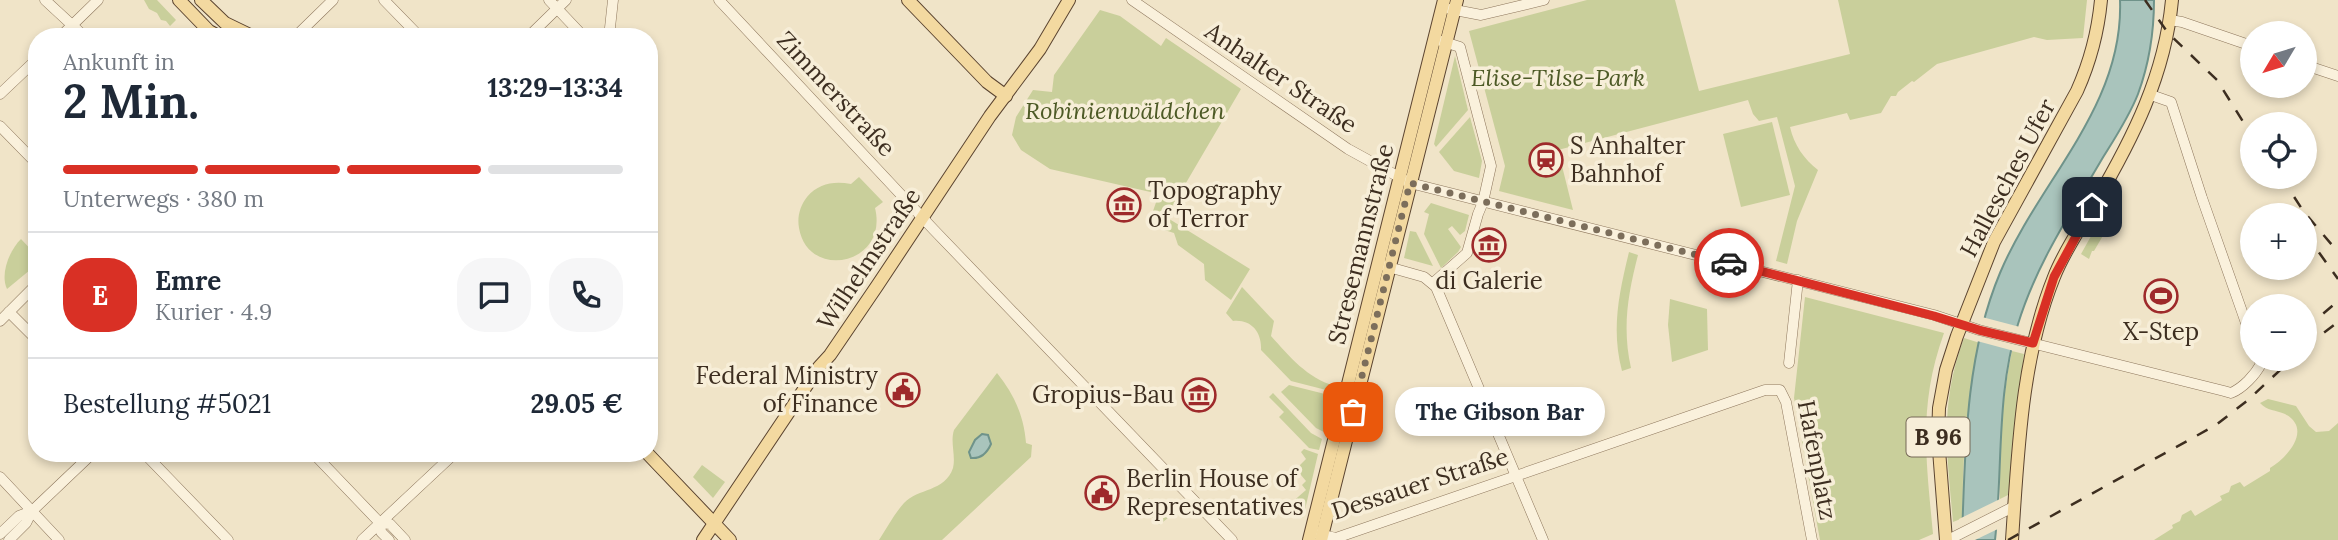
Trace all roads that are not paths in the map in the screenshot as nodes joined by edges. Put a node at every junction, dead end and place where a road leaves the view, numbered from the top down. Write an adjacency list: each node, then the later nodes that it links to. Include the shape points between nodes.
1 (45, 0): 20 (street)
2 (98, 0): 20 (street)
3 (178, 0): 23 (main road)
4 (201, 0): 24 (main road)
5 (333, 0): 25 (street)
6 (384, 0): 26 (street)
7 (549, 0): 18 (street)
8 (566, 0): 18 (street)
9 (612, 0): 29 (street)
10 (719, 0): 42 (street, Zimmerstraße)
11 (908, 0): 37 (main road)
12 (1069, 0): 37 (main road, Wilhelmstraße)
13 (1132, 0): 40 (street, Anhalter Straße, via 1348,149)
14 (1544, 0): 17 (street, via 1481,15)
15 (2101, 0): 50 (main road, Hallesches Ufer / B 96, via 2093,48 2081,82 1994,242)
16 (2172, 0): 19 (main road)
17 (1449, 4): 30 (main road, Stresemannstraße)
18 (557, 9): 27 (street); 28 (street)
19 (2170, 20): 31 (street); 36 (main road)
20 (73, 24): 21 (street); 22 (street)
21 (69, 28)
22 (77, 28)
23 (206, 28)
24 (235, 28)
25 (304, 28)
26 (411, 28)
27 (537, 28)
28 (575, 28)
29 (610, 28)
30 (1440, 41): 40 (main road, Stresemannstraße); 41 (street, via 1460,47 1492,166)
31 (2240, 42)
32 (28, 68): 35 (street)
33 (2317, 69): 34 (street)
34 (2338, 76)
35 (0, 94)
36 (2151, 95): 47 (street, via 2171,102); 52 (main road, via 2119,162 2061,261)
37 (1006, 96): 42 (main road, Wilhelmstraße)
38 (0, 126): 39 (street)
39 (28, 155)
40 (1405, 181): 41 (street, Anhalter Straße); 43 (main road, Stresemannstraße)
41 (1483, 202): 44 (street, Anhalter Straße); 45 (street, via 1466,255)
42 (922, 217): 66 (main road, Wilhelmstraße); 78 (street, Zimmerstraße)
43 (1384, 265): 45 (street); 68 (main road, Stresemannstraße)
44 (1798, 281): 50 (street, Anhalter Straße); 53 (street)
45 (1433, 283): 61 (street)
46 (28, 293): 48 (street)
47 (2240, 306)
48 (9, 312): 49 (street); 51 (street)
49 (0, 321)
50 (1961, 324): 52 (street, Anhalter Straße); 69 (main road, Hallesches Ufer / B 96, via 1939,408)
51 (28, 331)
52 (2033, 343): 54 (street, Anhalter Straße, via 2231,393); 63 (main road)
53 (1789, 363)
54 (2253, 371)
55 (1780, 390): 61 (street, Dessauer Straße, via 1765,390); 80 (street, Hafenplatz)
56 (84, 462): 64 (street)
57 (153, 462): 72 (street)
58 (322, 462): 65 (street)
59 (445, 462): 65 (street)
60 (656, 462): 66 (main road)
61 (1516, 476): 68 (street, Dessauer Straße, via 1336,538); 79 (street)
62 (0, 477): 64 (street)
63 (2015, 506): 69 (street); 81 (main road)
64 (32, 511): 67 (street, via 19,516); 70 (street); 71 (street)
65 (380, 523): 73 (street); 74 (street); 75 (street, via 390,524)
66 (714, 523): 76 (main road, Wilhelmstraße); 77 (main road)
67 (0, 534)
68 (1316, 537)
69 (1950, 539)
70 (9, 540)
71 (58, 540)
72 (228, 540)
73 (362, 540)
74 (389, 540)
75 (405, 540)
76 (702, 540)
77 (730, 540)
78 (1232, 540)
79 (1543, 540)
80 (1812, 540)
81 (2012, 540)

